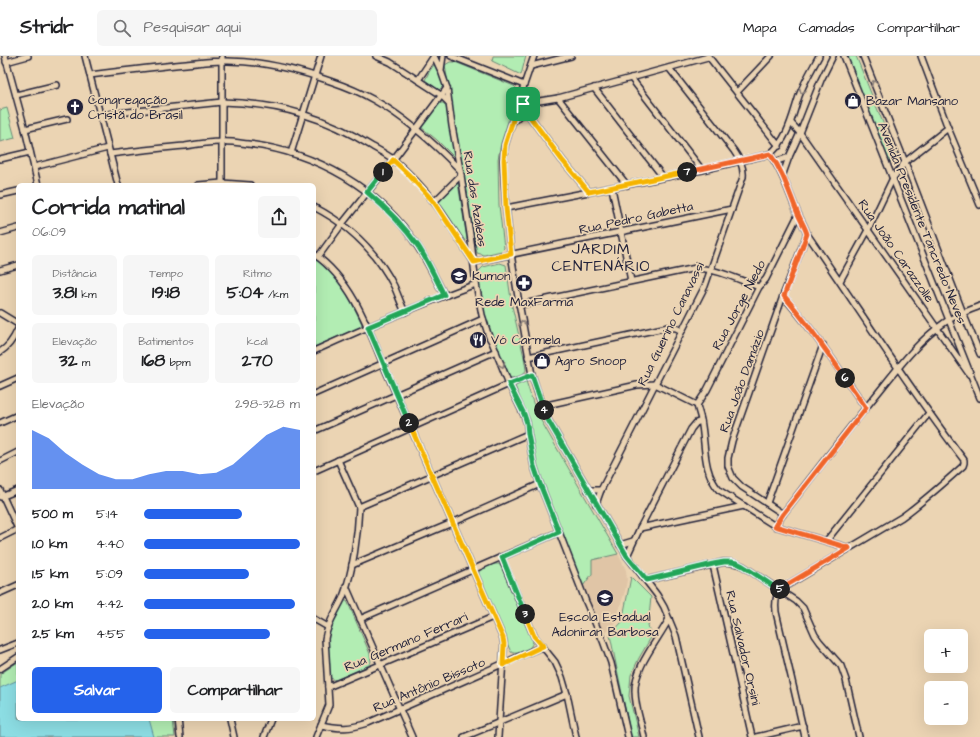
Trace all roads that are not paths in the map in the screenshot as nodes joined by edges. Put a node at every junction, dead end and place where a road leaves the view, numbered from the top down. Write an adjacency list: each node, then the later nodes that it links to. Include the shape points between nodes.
1 (28, 56): 18 (street)
2 (85, 56): 23 (street)
3 (321, 56): 24 (street)
4 (376, 56): 26 (street)
5 (434, 56): 22 (street, Rua das Azaléas); 26 (street)
6 (443, 56): 19 (street); 22 (street, Rua das Azaléas)
7 (451, 56): 19 (street)
8 (534, 56): 20 (street)
9 (571, 56): 20 (street)
10 (708, 56): 21 (street); 31 (street)
11 (771, 56): 31 (street)
12 (819, 56): 43 (street, one-way to 43, via 806,79)
13 (833, 56): 47 (street)
14 (844, 56): 68 (street, Avenida Presidente Tancredo Neves)
15 (863, 56): 62 (street, Avenida Presidente Tancredo Neves, one-way to 15)
16 (921, 56): 45 (street)
17 (222, 58): 23 (street); 24 (street, via 272,65); 35 (street)
18 (6, 59): 32 (street)
19 (456, 59): 27 (street)
20 (531, 66): 27 (street)
21 (669, 68): 25 (street); 60 (street)
22 (441, 71): 29 (street, Rua das Azaléas)
23 (90, 75): 40 (street)
24 (315, 76): 38 (street); 44 (street, via 374,100)
25 (631, 78): 30 (street); 64 (street)
26 (418, 80): 33 (street)
27 (524, 85): 36 (street)
28 (57, 86): 32 (street)
29 (448, 88): 33 (street); 37 (street, Rua das Azaléas)
30 (594, 88): 34 (street); 67 (street)
31 (737, 92): 50 (street)
32 (16, 95): 46 (street)
33 (441, 95): 37 (street); 44 (street)
34 (558, 98): 36 (street); 72 (street)
35 (222, 102): 38 (street, via 260,104); 40 (street); 48 (street)
36 (521, 102): 39 (street); 42 (street)
37 (448, 103): 65 (street, Rua das Azaléas)
38 (303, 114): 54 (street); 59 (street, via 360,138)
39 (528, 114): 42 (street); 76 (street)
40 (99, 115): 52 (street)
41 (66, 119): 46 (street)
42 (513, 121): 81 (street, via 505,145)
43 (791, 123): 47 (street, Rua João Carazzolle); 50 (street)
44 (416, 128): 59 (street); 65 (street)
45 (948, 128): 62 (street); 79 (street)
46 (25, 129): 53 (street)
47 (800, 133): 49 (street, Rua João Carazzolle); 51 (street)
48 (222, 142): 54 (street); 55 (street); 71 (street)
49 (808, 145): 51 (street); 86 (street, Rua João Carazzolle)
50 (779, 146): 56 (street)
51 (794, 147): 57 (street)
52 (108, 148): 55 (street); 63 (street)
53 (30, 152): 58 (street); 63 (street)
54 (291, 153): 75 (street, via 333,170)
55 (110, 154): 70 (street)
56 (770, 154): 60 (street); 61 (street)
57 (789, 157): 61 (street); 66 (street)
58 (0, 160)
59 (393, 160): 75 (street); 78 (street)
60 (741, 161): 64 (street); 82 (street, Rua Guerino Canavassi, via 742,178)
61 (776, 162): 66 (street)
62 (905, 162): 68 (street); 105 (street, Avenida Presidente Tancredo Neves)
63 (34, 168): 69 (street)
64 (702, 170): 67 (street)
65 (461, 172): 78 (street); 92 (street, Rua das Azaléas)
66 (783, 174): 83 (street)
67 (663, 177): 72 (street)
68 (892, 178): 86 (street); 108 (street, Avenida Presidente Tancredo Neves)
69 (38, 183)
70 (117, 183)
71 (222, 183)
72 (627, 185): 73 (street)
73 (612, 188): 76 (street); 88 (street)
74 (16, 191): 77 (street)
75 (367, 192): 84 (street); 100 (street, via 400,223 418,246)
76 (589, 192): 81 (street)
77 (0, 195)
78 (434, 202): 92 (street)
79 (980, 205)
80 (316, 208): 84 (street)
81 (506, 208): 90 (street)
82 (732, 209): 88 (street, Rua Pedro Gabetta); 95 (street, Rua Guerino Canavassi)
83 (798, 215): 89 (street); 99 (street, Rua Jorge Niedo, via 766,278)
84 (342, 224): 91 (street); 104 (street, via 352,231 382,266)
85 (16, 228): 87 (street)
86 (868, 230): 96 (street); 111 (street, Rua João Carazzolle)
87 (0, 232)
88 (621, 232): 90 (street, Rua Pedro Gabetta); 97 (street)
89 (807, 234): 96 (street); 101 (street, Rua João Damázio)
90 (511, 254): 92 (street, Rua Pedro Gabetta); 102 (street)
91 (316, 255): 110 (street, via 349,291)
92 (474, 262): 98 (street, Rua das Azaléas)
93 (16, 266): 94 (street)
94 (0, 270)
95 (710, 270): 97 (street, via 696,268); 99 (street); 112 (street, Rua Guerino Canavassi, via 705,286)
96 (840, 281): 121 (street)
97 (631, 282): 102 (street)
98 (476, 284): 100 (street); 107 (street, Rua das Azaléas)
99 (758, 287): 131 (street, Rua Jorge Niedo, via 707,390)
100 (444, 295): 104 (street)
101 (784, 296): 114 (street); 152 (street, Rua João Damázio, via 728,458 733,478 742,488)
102 (519, 305): 119 (street, one-way to 102)
103 (980, 306): 105 (street)
104 (405, 312): 110 (street)
105 (963, 312): 108 (street); 118 (street, Avenida Presidente Tancredo Neves)
106 (0, 313): 109 (street)
107 (484, 319): 116 (street, Rua das Azaléas); 120 (street)
108 (948, 319): 111 (street); 124 (street, Avenida Presidente Tancredo Neves)
109 (16, 323)
110 (368, 327): 115 (street); 120 (street)
111 (936, 328): 121 (street); 124 (street, Rua João Carazzolle)
112 (682, 331): 119 (street, via 668,327); 126 (street, Rua Guerino Canavassi)
113 (16, 333): 117 (street, via 11,342)
114 (823, 345): 133 (street); 152 (street)
115 (316, 350)
116 (496, 351): 125 (street, Rua das Azaléas, one-way to 125); 129 (street)
117 (0, 352)
118 (980, 354)
119 (528, 357): 122 (street)
120 (383, 364): 128 (street); 129 (street)
121 (897, 368): 133 (street); 134 (street)
122 (532, 375): 125 (street); 132 (street)
123 (16, 379): 127 (street)
124 (974, 382): 130 (street, Avenida Presidente Tancredo Neves)
125 (509, 384): 138 (street); 140 (street, Rua das Azaléas, via 524,414)
126 (655, 384): 131 (street); 132 (street, via 637,385); 149 (street, Rua Guerino Canavassi)
127 (0, 386)
128 (316, 393)
129 (397, 395): 138 (street); 139 (street)
130 (980, 398)
131 (696, 405): 136 (street)
132 (542, 406): 148 (street)
133 (866, 408): 156 (street)
134 (929, 413): 164 (street); 167 (street, via 964,460 963,466 902,517)
135 (16, 416): 137 (street)
136 (701, 421): 155 (street, via 708,472 714,485); 160 (street, via 691,429)
137 (0, 423)
138 (411, 428): 143 (street); 145 (street)
139 (316, 430)
140 (528, 434): 145 (street); 146 (street, Rua das Azaléas)
141 (16, 453): 142 (street)
142 (0, 460)
143 (338, 460): 144 (street); 154 (street)
144 (316, 470)
145 (432, 476): 154 (street); 157 (street)
146 (540, 484): 157 (street); 162 (street, Rua das Azaléas)
147 (0, 490): 151 (street)
148 (588, 490): 149 (street); 153 (street)
149 (601, 490): 153 (street, Rua Guerino Canavassi)
150 (16, 491): 151 (street)
151 (1, 497): 158 (street)
152 (767, 503): 156 (street, Rua João Damázio)
153 (596, 504): 166 (street)
154 (359, 506): 170 (street)
155 (744, 506): 159 (street); 160 (street)
156 (783, 514): 159 (street)
157 (452, 523): 170 (street); 172 (street)
158 (16, 525)
159 (775, 526): 164 (street)
160 (640, 528): 165 (street)
161 (16, 530): 163 (street)
162 (559, 532): 169 (street); 207 (street, Rua das Azaléas, via 611,663)
163 (0, 538)
164 (827, 540): 167 (street)
165 (634, 541): 166 (street); 168 (street)
166 (620, 545): 168 (street)
167 (849, 548): 176 (street)
168 (627, 556): 173 (street)
169 (502, 557): 172 (street); 184 (street, via 534,636)
170 (352, 564): 175 (street)
171 (713, 564): 173 (street); 176 (street, via 737,563); 210 (street, Rua Salvador Orsini)
172 (473, 569): 178 (street); 179 (street)
173 (647, 580): 180 (street)
174 (16, 586): 177 (street)
175 (346, 586): 179 (street); 182 (street)
176 (779, 590): 198 (street, via 775,604 776,612); 213 (street, via 803,608 815,635 841,666)
177 (0, 593)
178 (493, 617): 187 (street, Rua Germano Ferrari); 188 (street, via 503,638)
179 (360, 618): 187 (street)
180 (669, 619): 208 (street, via 635,682 636,705); 209 (street, via 676,636)
181 (316, 620): 182 (street)
182 (328, 627): 190 (street, via 325,639)
183 (16, 644): 185 (street)
184 (543, 646): 188 (street, Rua Antônio Bissoto); 191 (street, via 555,662)
185 (0, 650)
186 (16, 657): 189 (street)
187 (381, 665): 190 (street, Rua Germano Ferrari); 192 (street)
188 (503, 665): 192 (street, Rua Antônio Bissoto); 196 (street)
189 (0, 668)
190 (328, 687): 197 (street, via 329,705)
191 (567, 694): 196 (street); 206 (street)
192 (400, 710): 197 (street, Rua Antônio Bissoto, via 352,728); 203 (street)
193 (178, 721): 199 (street)
194 (230, 721): 200 (street)
195 (270, 721): 201 (street)
196 (499, 722): 204 (street); 205 (street)
197 (321, 725): 202 (street)
198 (803, 726): 211 (street); 212 (street)
199 (180, 737)
200 (234, 737)
201 (264, 737)
202 (316, 737)
203 (412, 737)
204 (464, 737)
205 (498, 737)
206 (576, 737)
207 (628, 737)
208 (644, 737)
209 (699, 737)
210 (752, 737)
211 (756, 737)
212 (805, 737)
213 (859, 737)

